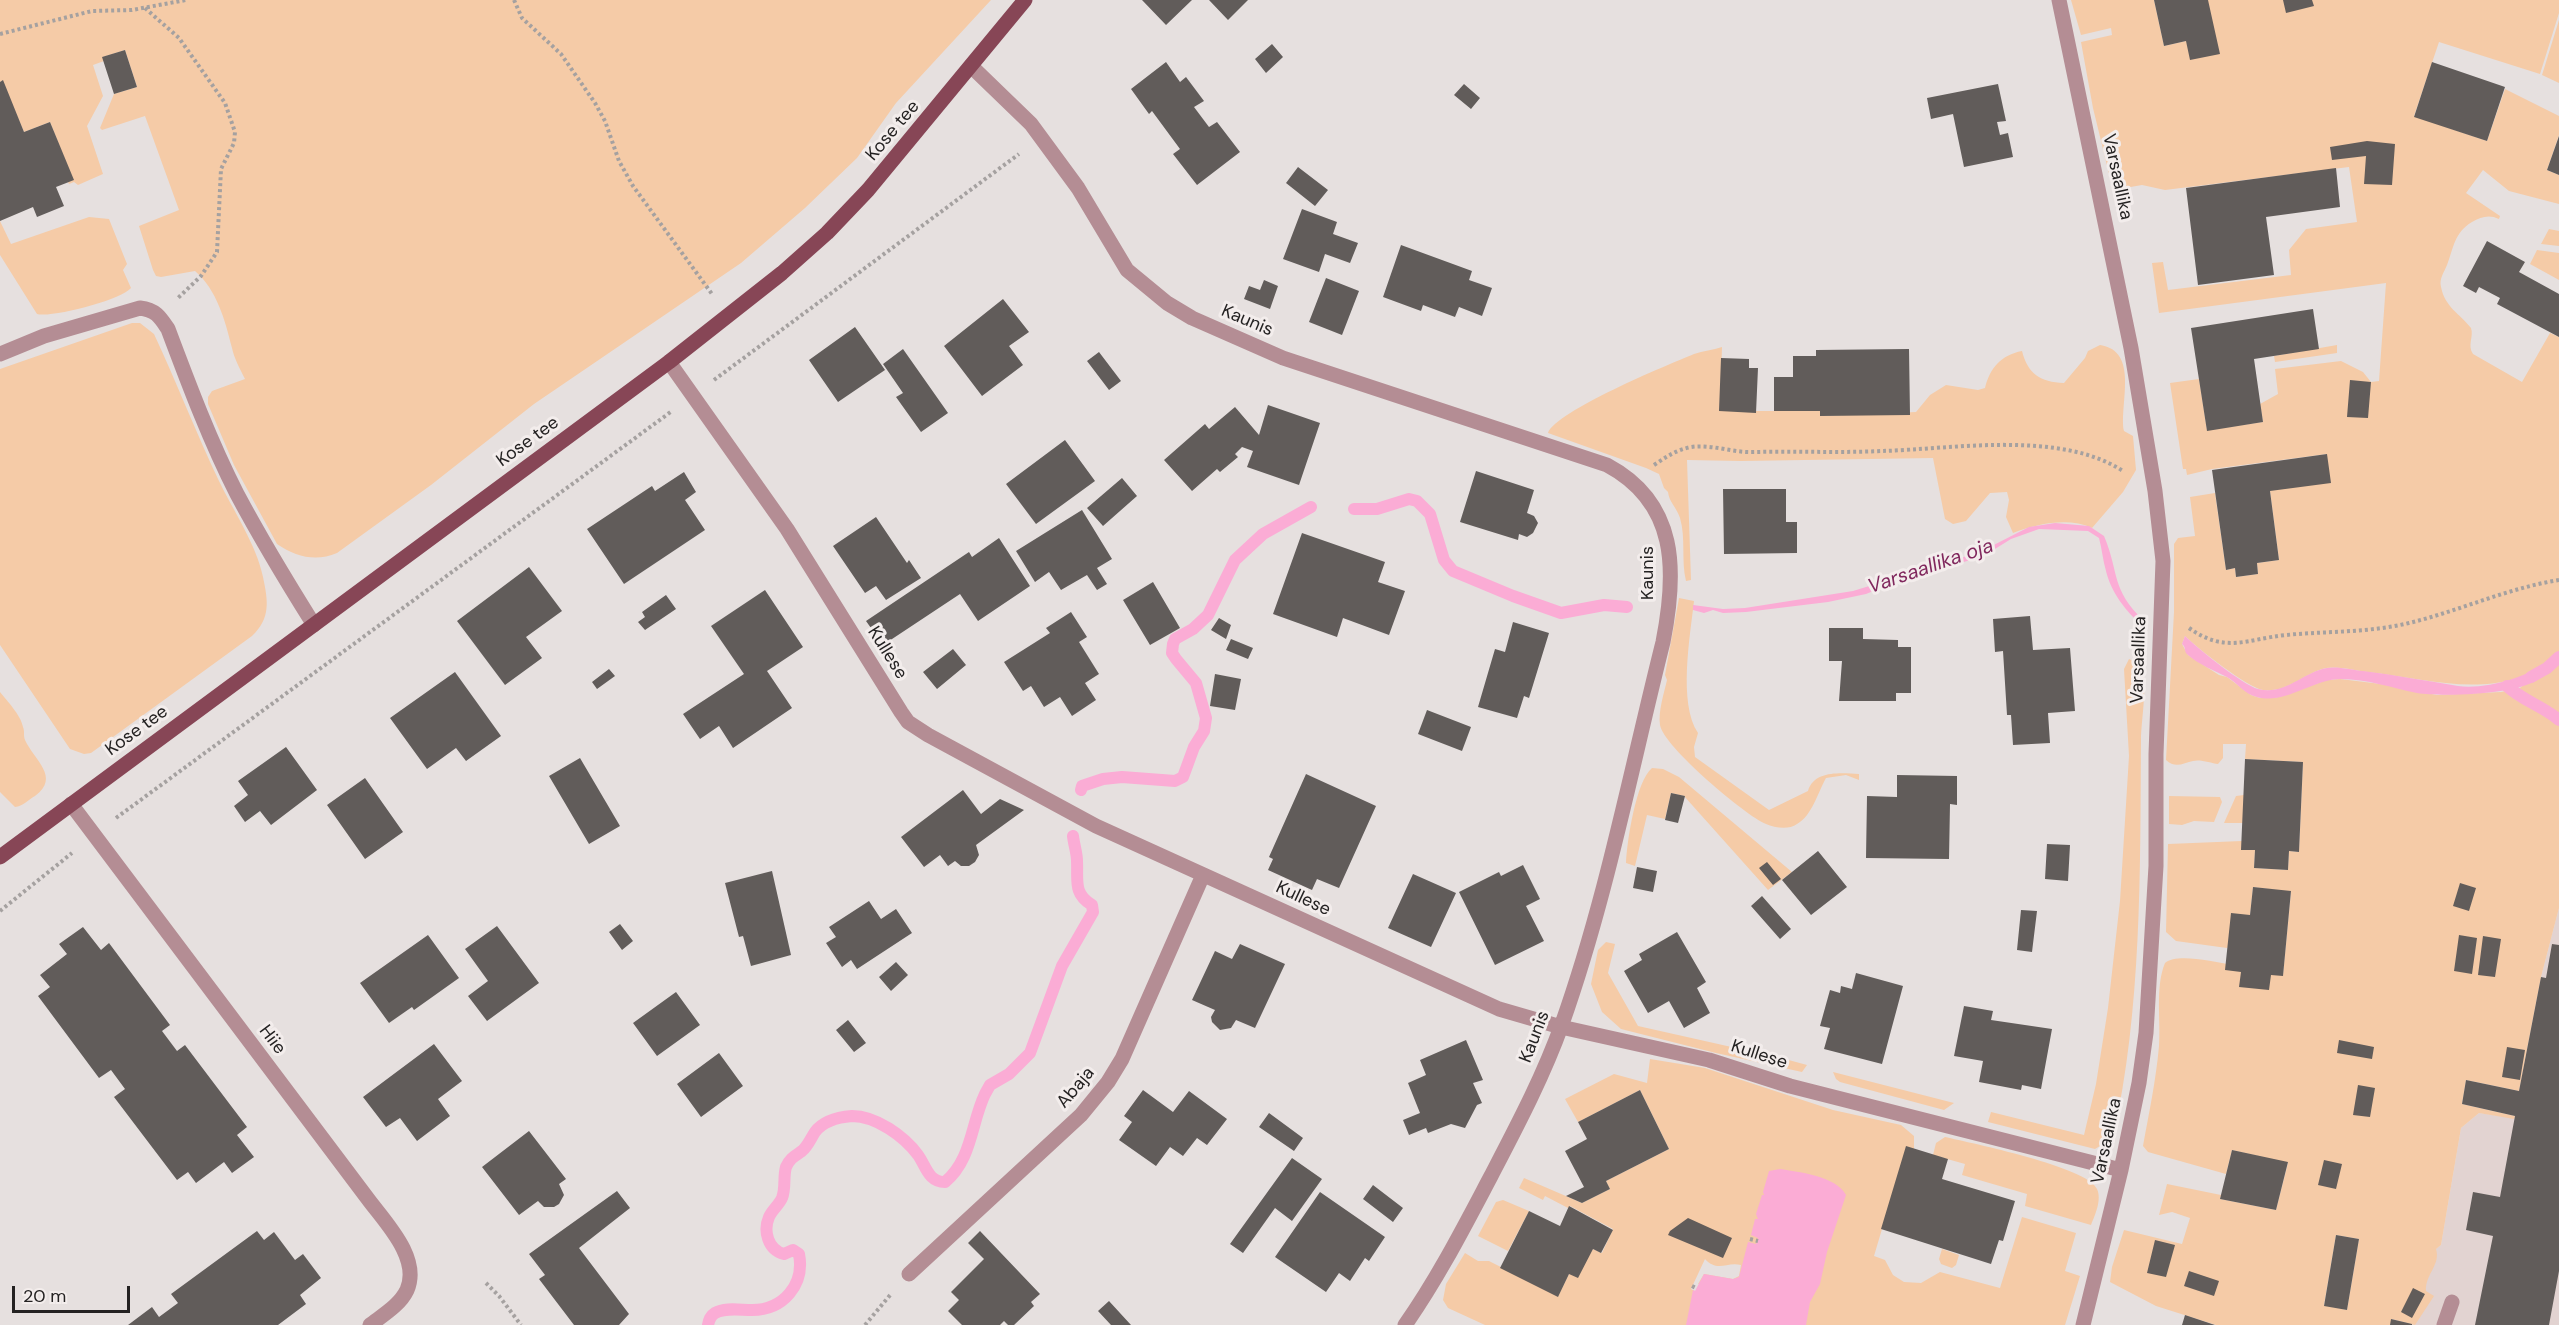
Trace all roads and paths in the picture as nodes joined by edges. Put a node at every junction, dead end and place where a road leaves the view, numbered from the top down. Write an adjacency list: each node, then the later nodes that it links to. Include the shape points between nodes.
1 (186, 0): 5 (path)
2 (514, 0): 10 (path, via 522,18 561,54 579,79 605,121 633,186)
3 (1025, 0): 7 (main road, Kose tee)
4 (2059, 0): 15 (street, Varsaallika, via 2122,297)
5 (145, 8): 6 (path, via 92,11); 9 (path, via 179,38 225,103 235,132 221,169 217,252 201,276)
6 (0, 34)
7 (971, 66): 8 (street, Kaunis); 10 (main road, Kose tee, via 868,190 804,253)
8 (1042, 138): 13 (path); 14 (street, Kaunis, via 1127,270 1192,318 1283,358 1607,465)
9 (160, 316): 11 (street, via 141,308 44,336); 18 (street, via 237,492)
10 (729, 316): 12 (main road, Kose tee)
11 (0, 354)
12 (669, 362): 13 (street, Kullese); 18 (main road, Kose tee)
13 (693, 396): 20 (path); 23 (street, Kullese, via 787,529 908,722 1096,826)
14 (1631, 479): 15 (path, via 1677,450 1694,447 1751,452 2028,445 2096,458); 25 (street, Kaunis, via 1652,503 1666,533 1670,566 1667,623 1599,904)
15 (2155, 491): 17 (street, Varsaallika, via 2163,561)
16 (2559, 580): 17 (path, via 2409,623 2332,634 2223,643 2202,637 2183,625)
17 (2159, 622): 26 (street, Varsaallika, via 2156,866 2146,1033)
18 (314, 625): 19 (main road, Kose tee)
19 (71, 804): 22 (main road, Kose tee); 32 (street, Hiie, via 395,1236 409,1266 410,1280 394,1306)
20 (111, 822)
21 (72, 852): 24 (path)
22 (0, 857)
23 (1203, 875): 25 (street, Kullese, via 1458,992); 29 (street, Abaja, via 1126,1049 1094,1100)
24 (0, 911)
25 (1561, 1027): 26 (street, Kullese, via 1709,1060 1790,1086); 35 (street, Kaunis, via 1533,1093 1464,1228)
26 (2121, 1170): 36 (street, Varsaallika)
27 (1750, 1239): 28 (path)
28 (1758, 1241)
29 (909, 1274): 34 (path)
30 (486, 1283): 33 (path)
31 (2452, 1302): 37 (street)
32 (370, 1325)
33 (521, 1325)
34 (865, 1325)
35 (1405, 1325)
36 (2083, 1325)
37 (2444, 1325)

